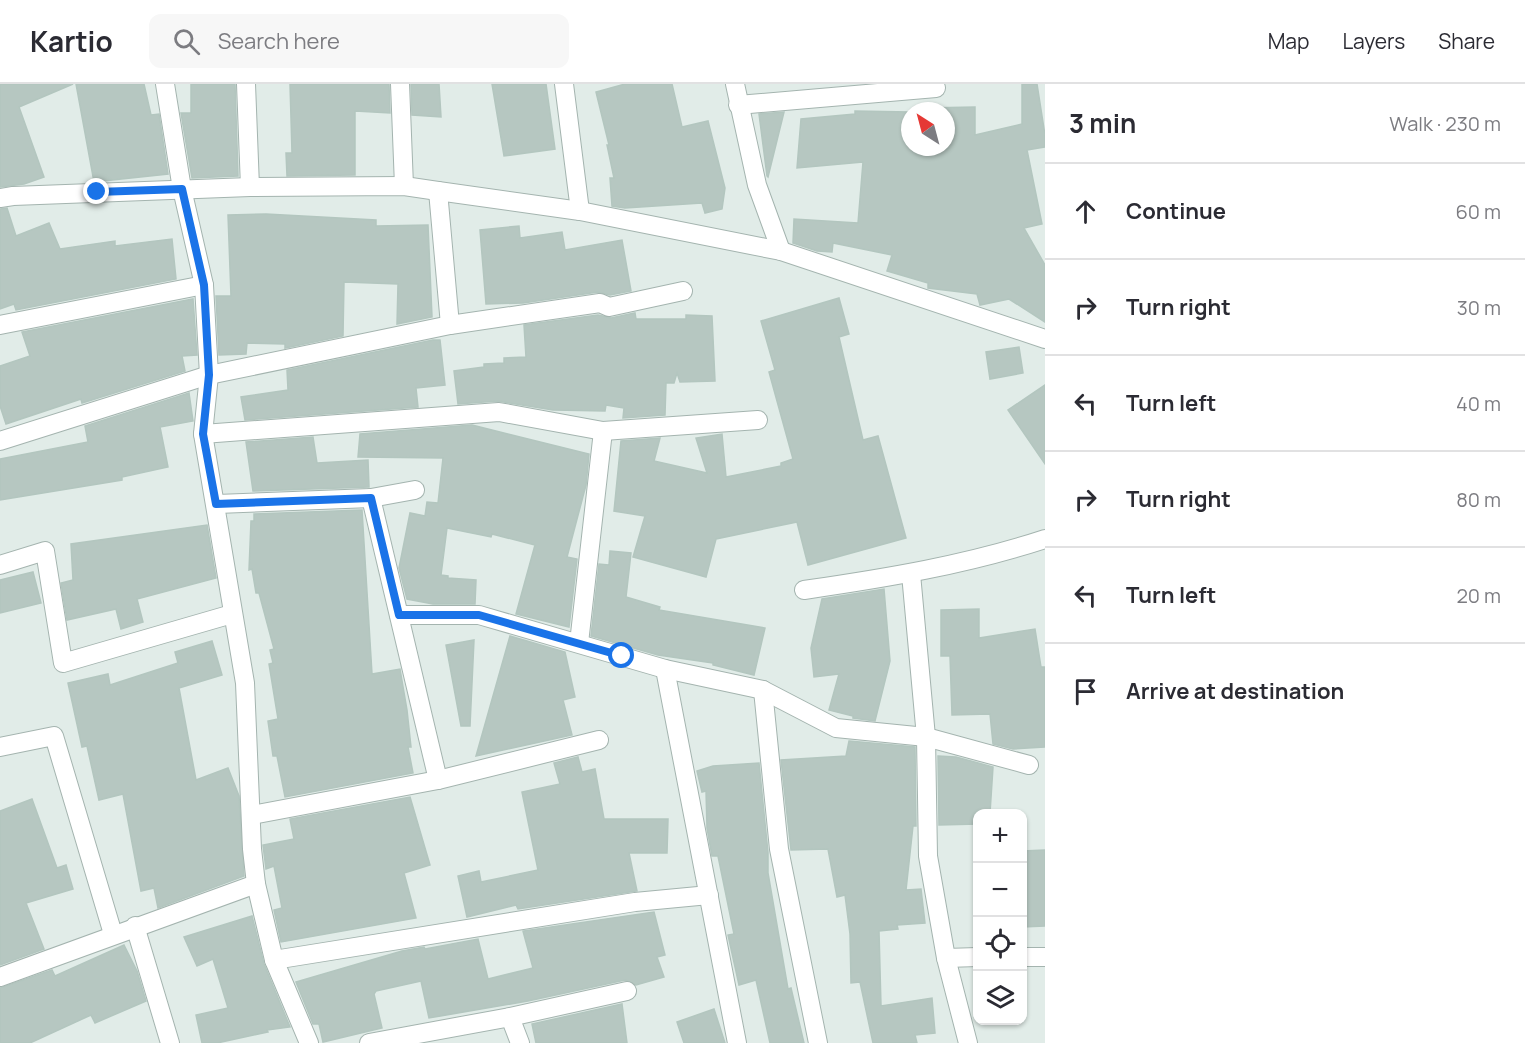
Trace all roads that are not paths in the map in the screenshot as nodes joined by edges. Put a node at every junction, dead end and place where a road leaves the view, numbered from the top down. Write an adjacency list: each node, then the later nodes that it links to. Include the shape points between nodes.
1 (165, 84): 10 (street)
2 (246, 84): 9 (street)
3 (400, 84): 8 (street)
4 (564, 84): 13 (street)
5 (735, 84): 7 (street)
6 (936, 88): 7 (street)
7 (738, 105): 14 (street, via 757,185)
8 (404, 186): 9 (street); 11 (street)
9 (250, 187): 10 (street)
10 (182, 189): 12 (street); 15 (street)
11 (438, 191): 13 (street); 18 (street)
12 (0, 198)
13 (580, 211): 14 (street)
14 (781, 251): 19 (street)
15 (204, 285): 17 (street); 20 (street)
16 (683, 291): 18 (street, via 609,307 600,303)
17 (0, 325)
18 (450, 325): 20 (street)
19 (1045, 339)
20 (209, 375): 23 (street); 24 (street)
21 (758, 420): 22 (street)
22 (603, 431): 23 (street, via 499,412); 34 (street)
23 (203, 434): 27 (street)
24 (0, 441)
25 (414, 490): 26 (street)
26 (371, 498): 27 (street); 33 (street)
27 (216, 504): 32 (street)
28 (1045, 539): 30 (street, via 998,555)
29 (0, 565): 32 (street, via 45,551 63,663)
30 (911, 574): 31 (street); 37 (street)
31 (804, 590)
32 (232, 614): 42 (street, via 245,683)
33 (399, 615): 34 (street, via 479,615); 41 (street)
34 (579, 643): 35 (street)
35 (665, 669): 36 (street); 44 (street)
36 (764, 690): 37 (street, via 836,728); 60 (street, via 779,849)
37 (926, 737): 40 (street); 50 (street, via 928,856)
38 (599, 740): 41 (street)
39 (0, 747): 46 (street, via 54,736)
40 (1029, 765)
41 (438, 780): 42 (street)
42 (252, 815): 43 (street)
43 (256, 884): 45 (street); 51 (street)
44 (709, 895): 51 (street, via 635,902); 59 (street)
45 (135, 926): 46 (street); 55 (street)
46 (113, 934): 52 (street)
47 (973, 957): 50 (street)
48 (1027, 957): 49 (street)
49 (1045, 957)
50 (946, 958): 61 (street)
51 (274, 960): 56 (street)
52 (0, 976)
53 (627, 991): 54 (street)
54 (510, 1017): 57 (street); 58 (street)
55 (170, 1043)
56 (309, 1043)
57 (369, 1043)
58 (520, 1043)
59 (737, 1043)
60 (818, 1043)
61 (968, 1043)

